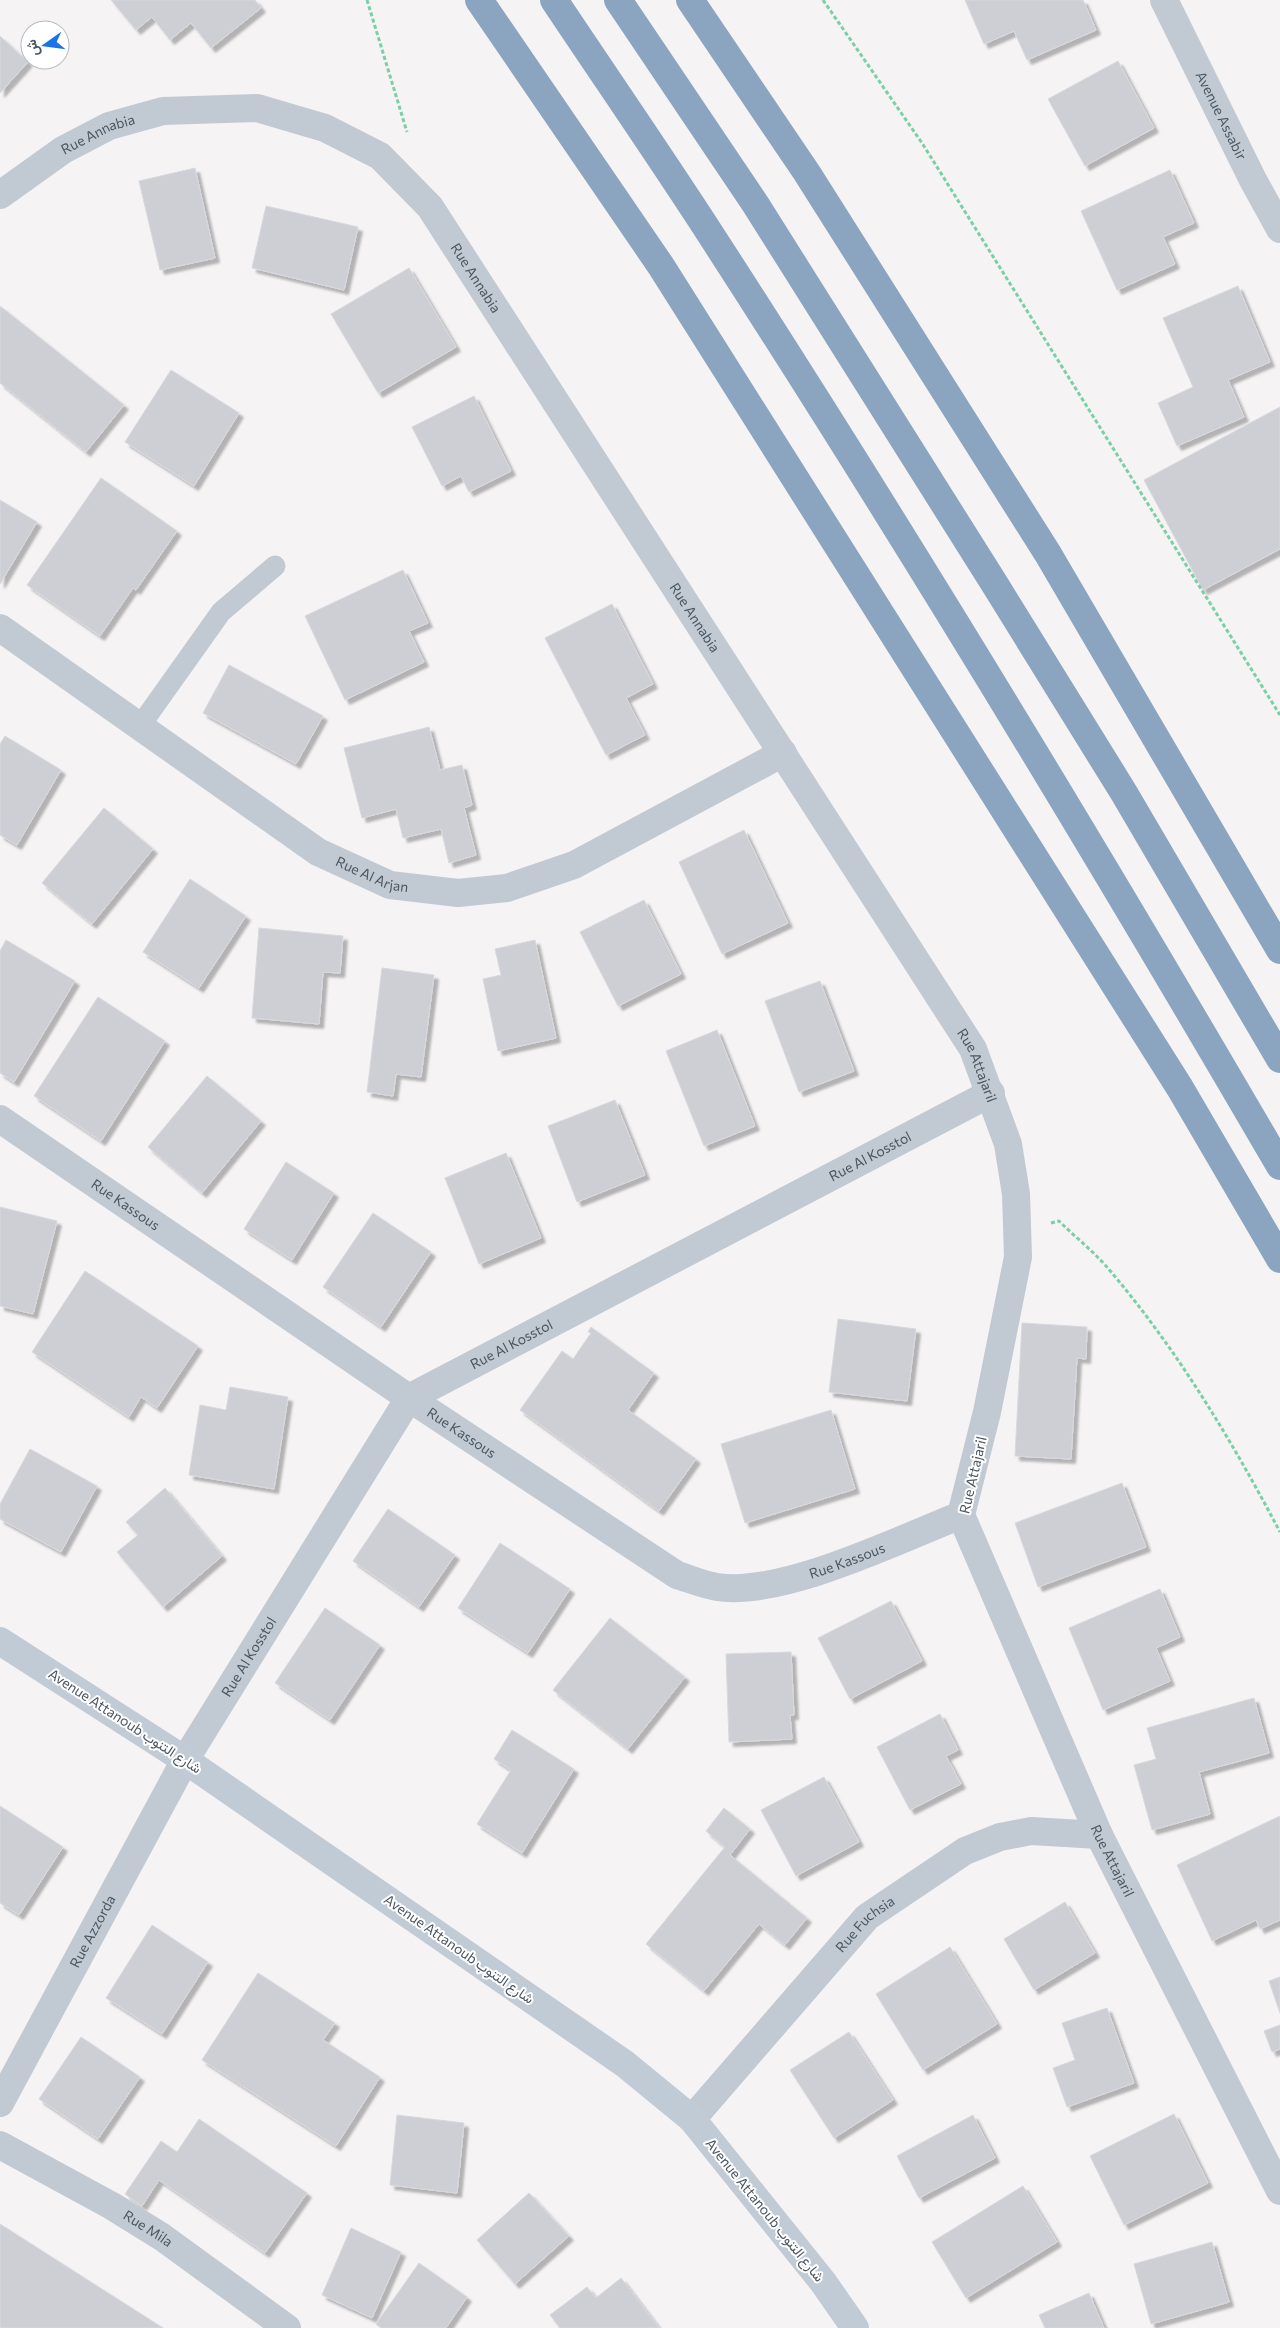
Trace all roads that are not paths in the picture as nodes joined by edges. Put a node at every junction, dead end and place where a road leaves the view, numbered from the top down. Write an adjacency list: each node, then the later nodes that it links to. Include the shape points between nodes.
1 (479, 0): 17 (highway, via 661,266 1180,1088)
2 (554, 0): 16 (highway, via 711,235 946,609 1077,821)
3 (618, 0): 13 (highway, via 756,205 989,574 1124,793)
4 (690, 0): 12 (highway, via 807,173 1048,554)
5 (1164, 0): 7 (street, Avenue Assabir)
6 (0, 195): 11 (street, Rue Annabia, via 63,150 94,134 110,126 163,111 258,108 325,128 380,156 430,207)
7 (1280, 229)
8 (274, 566): 10 (lane, via 221,612)
9 (0, 628): 10 (street, Rue Al Arjan)
10 (140, 726): 11 (street, Rue Al Arjan, via 318,852 390,885 458,893 507,888 574,865)
11 (783, 753): 14 (street, Rue Attajaril, via 973,1049)
12 (1280, 950)
13 (1280, 1059)
14 (991, 1093): 18 (street, Rue Al Kosstol); 19 (street, Rue Attajaril, via 1008,1144 1016,1194 1018,1257 988,1412)
15 (0, 1119): 18 (street, Rue Kassous)
16 (1280, 1166)
17 (1280, 1260)
18 (409, 1398): 19 (street, Rue Kassous, via 676,1575 718,1587 761,1587 817,1572); 21 (street, Rue Al Kosstol)
19 (961, 1515): 22 (street, Rue Attajaril)
20 (0, 1641): 21 (street, Avenue Attanoub شارع التنوب)
21 (185, 1760): 23 (street, Rue Azzorda); 24 (street, Avenue Attanoub شارع التنوب, via 624,2064)
22 (1099, 1835): 24 (street, Rue Fuchsia, via 1031,1832 1000,1838 965,1851 867,1917); 26 (street, Rue Attajaril)
23 (0, 2103)
24 (692, 2119): 28 (street, Avenue Attanoub شارع التنوب, via 823,2282)
25 (0, 2145): 27 (street, Rue Mila, via 112,2206)
26 (1280, 2190)
27 (287, 2328)
28 (855, 2328)

